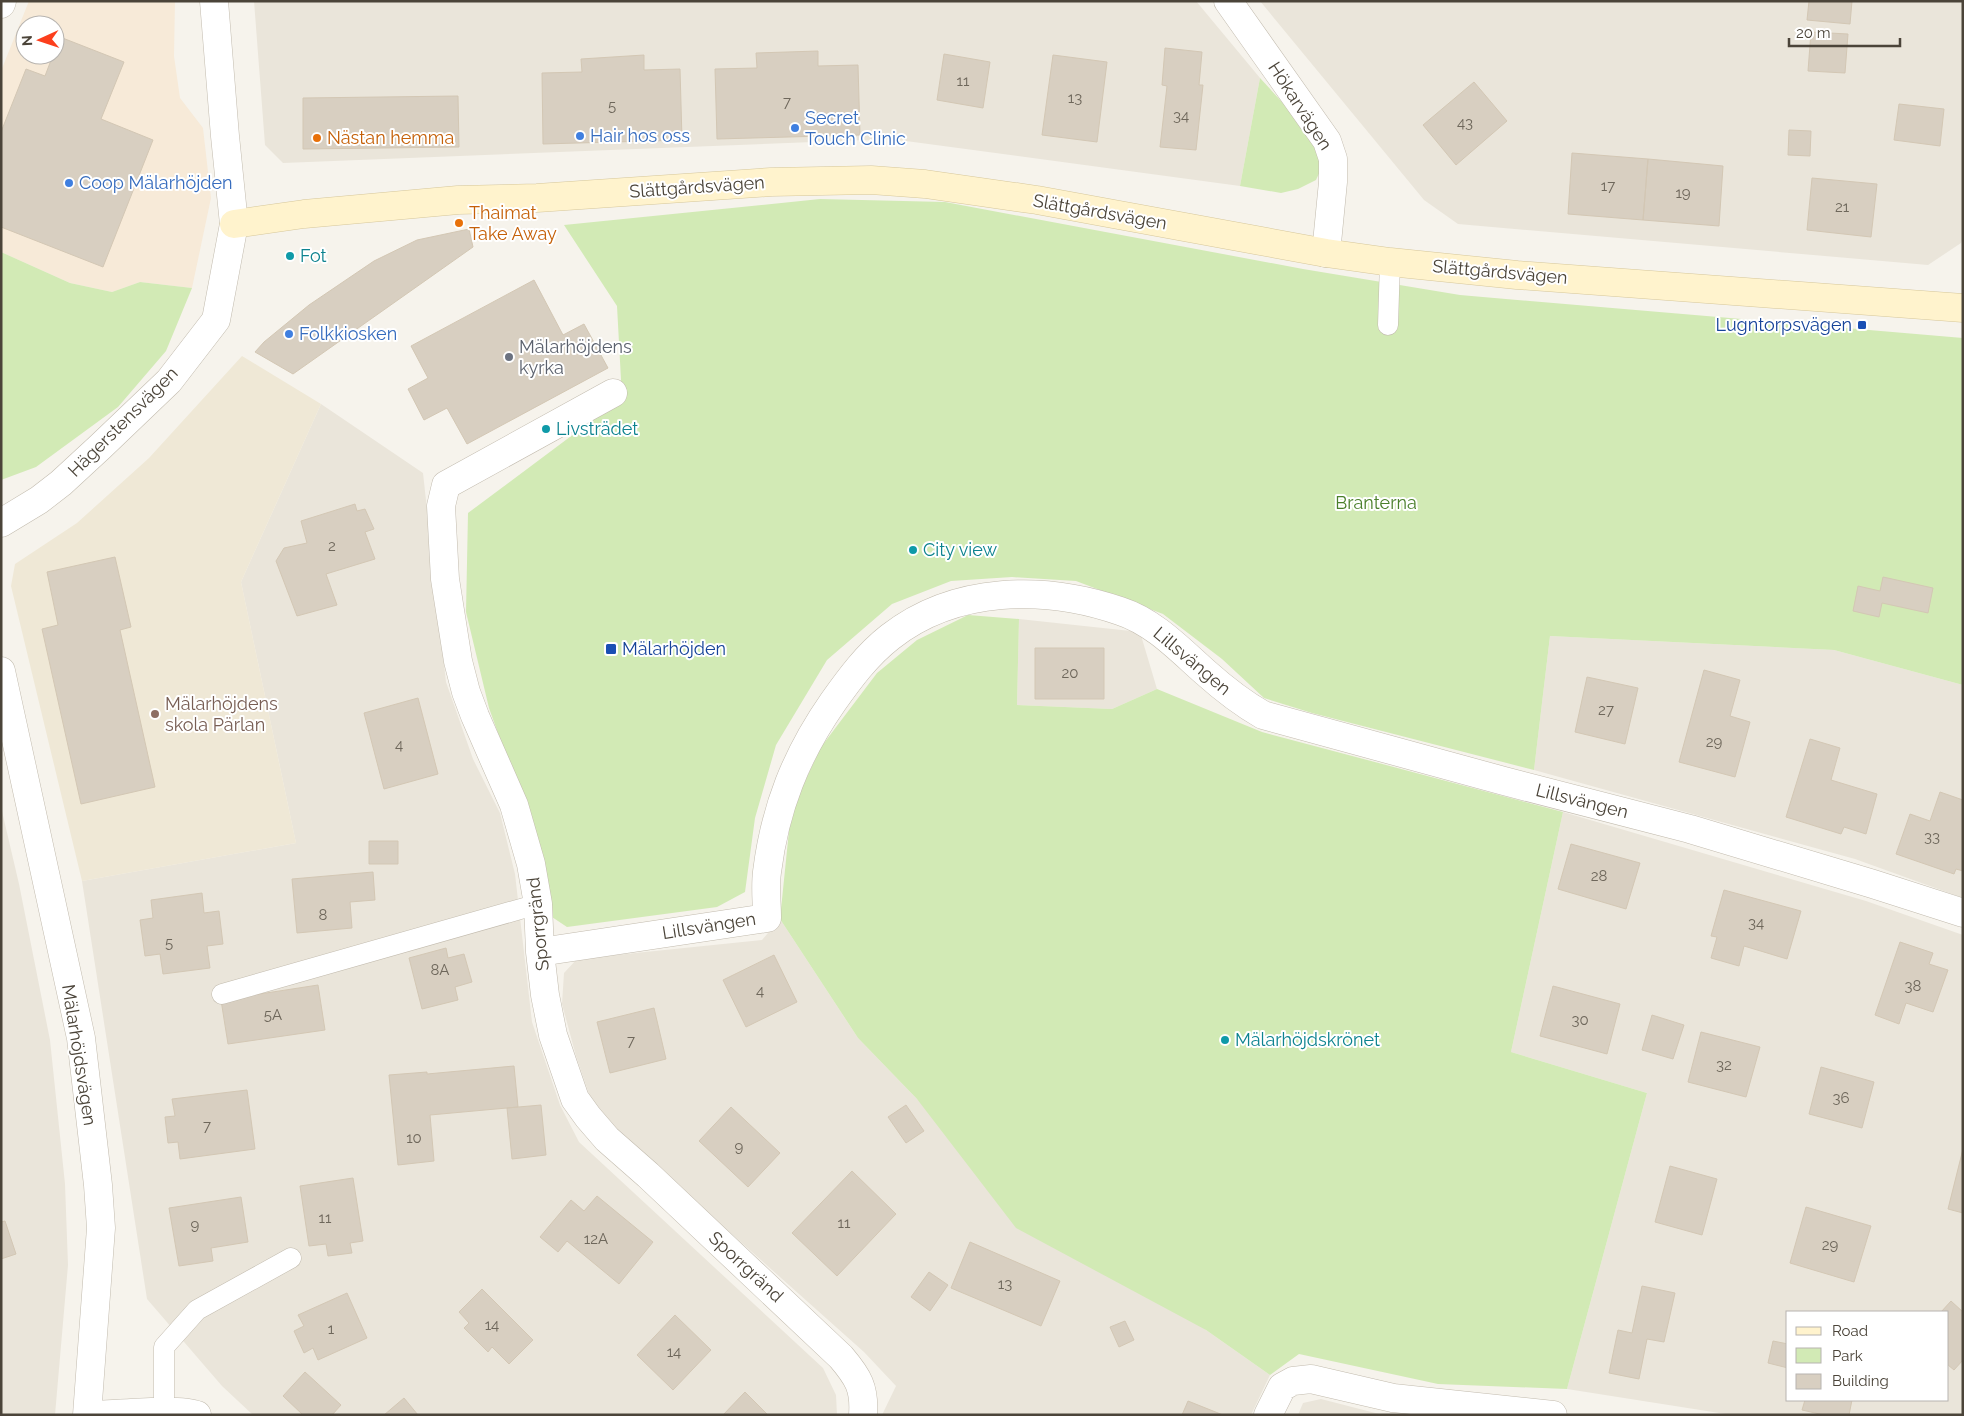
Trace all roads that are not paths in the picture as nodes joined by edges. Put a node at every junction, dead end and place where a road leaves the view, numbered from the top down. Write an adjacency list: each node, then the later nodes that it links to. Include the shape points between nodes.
1 (214, 1): 3 (street, Hägerstensvägen)
2 (1228, 1): 4 (street, Hökarvägen, via 1327,141 1333,159 1333,182)
3 (234, 224): 4 (street, Slättgårdsvägen, via 458,200 538,198 770,182 871,180 1037,200); 9 (street, Hägerstensvägen, via 216,320 175,373 61,483)
4 (1326, 253): 5 (street, Slättgårdsvägen)
5 (1390, 262): 6 (street, Slättgårdsvägen, via 1517,275); 7 (lane)
6 (1963, 308)
7 (1388, 326)
8 (612, 393): 11 (street, Sporrgränd, via 446,485 441,506 445,579 458,661 475,716 514,805 531,864)
9 (1, 523)
10 (1, 671): 17 (street, Mälarhöjdsvägen, via 81,1038 98,1185 100,1228)
11 (538, 904): 13 (street, Sporrgränd); 14 (lane)
12 (1963, 913): 13 (street, Lillsvängen, via 1697,831 1263,715 1239,701 1158,630 1122,612 1046,594 1000,595 965,600 927,614 891,636 852,675 818,723 784,791 774,827 767,874 767,918)
13 (540, 952): 20 (street, Sporrgränd, via 553,1035 575,1099 607,1139 841,1357 860,1381 864,1402)
14 (222, 994)
15 (291, 1258): 16 (lane, via 196,1310 164,1347)
16 (164, 1413): 18 (street); 19 (street)
17 (87, 1415)
18 (98, 1415)
19 (197, 1415)
20 (862, 1415)
21 (1268, 1415): 22 (street, via 1282,1387 1293,1381 1311,1379 1410,1401)
22 (1553, 1415)

